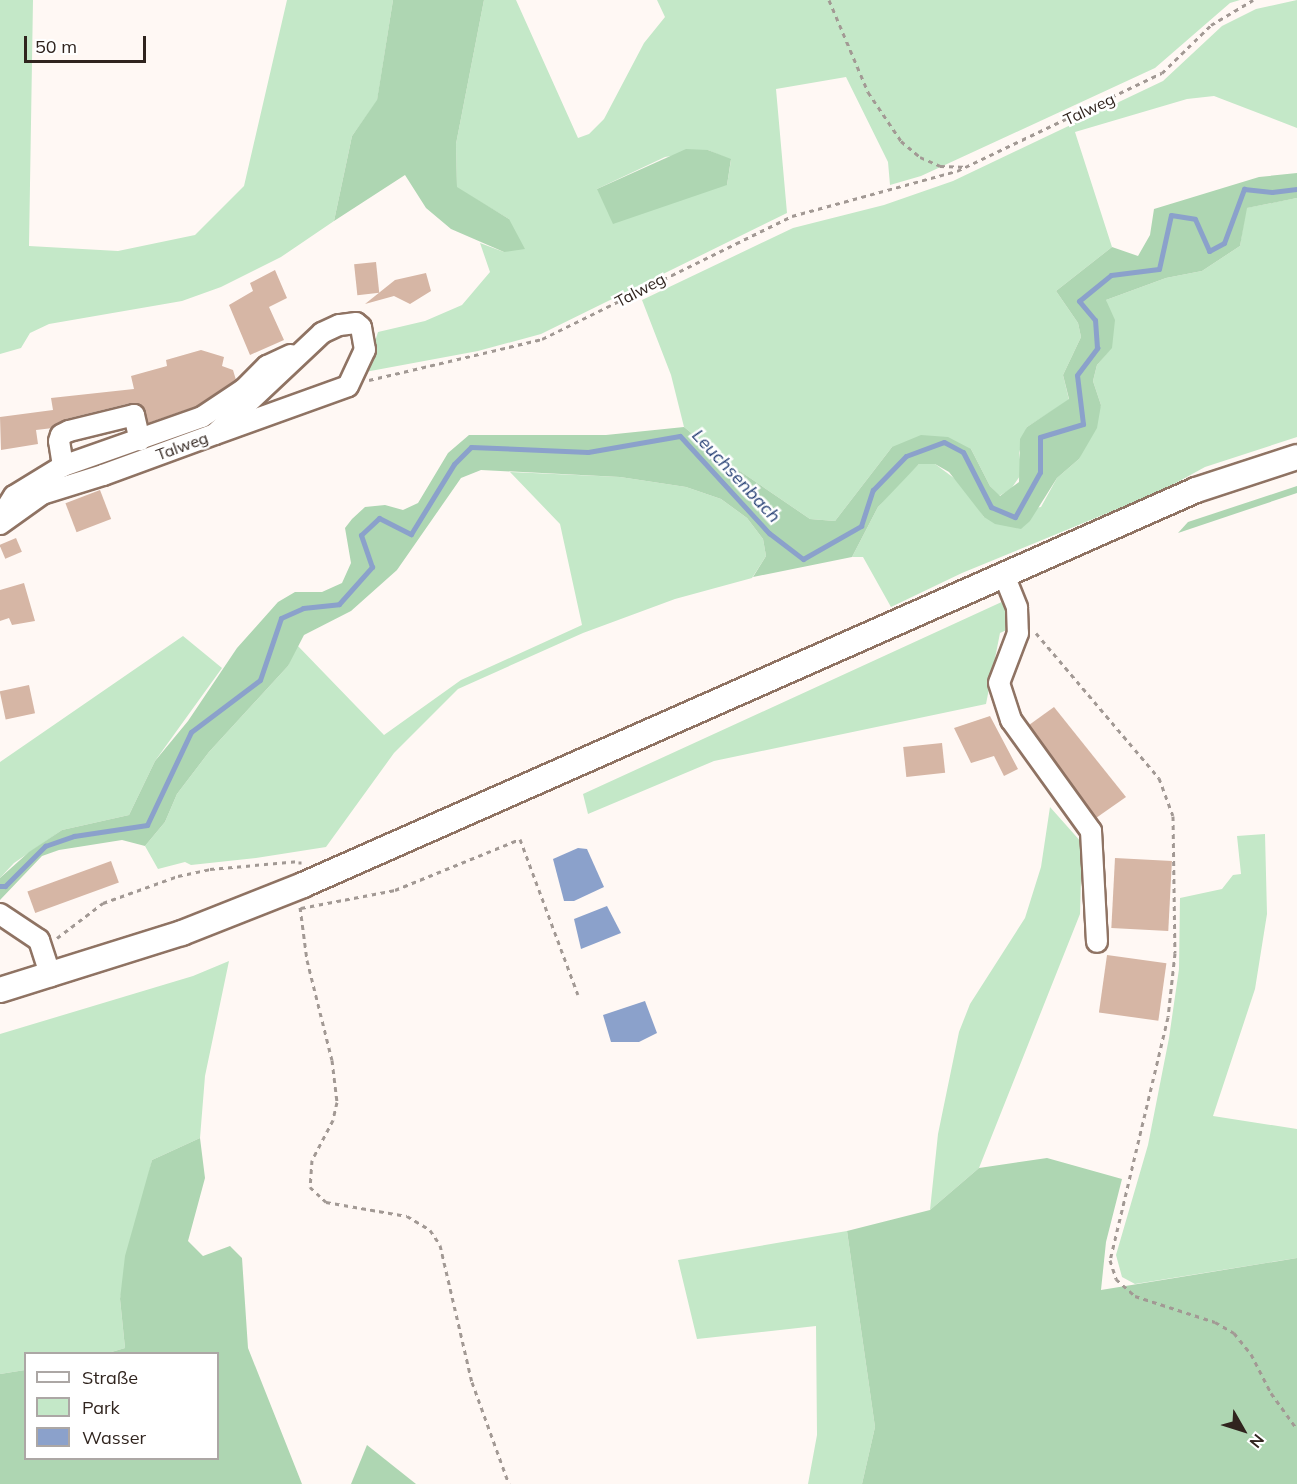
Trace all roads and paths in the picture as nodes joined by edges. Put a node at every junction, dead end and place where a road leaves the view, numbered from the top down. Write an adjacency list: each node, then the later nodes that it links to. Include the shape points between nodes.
1 (829, 0): 3 (path, via 868,92 901,141 920,158 940,166)
2 (1253, 0): 3 (path, Talweg, via 1211,25 1162,72)
3 (964, 167): 5 (path, Talweg, via 917,185 792,216 542,339)
4 (302, 349): 5 (street, via 339,325 356,323 361,327 365,350); 6 (street); 7 (street, via 267,366 244,389 211,412)
5 (348, 386): 6 (street, Talweg)
6 (215, 434): 10 (street, Talweg, via 42,494)
7 (140, 440): 9 (street); 9 (street, via 134,415 69,431 59,441)
8 (1297, 457): 11 (main road, via 1196,490)
9 (63, 466): 10 (street, via 14,496)
10 (3, 521)
11 (1004, 575): 12 (street); 13 (main road)
12 (1017, 608): 15 (street, via 1018,633 999,683 1011,720 1091,831); 20 (path, via 1020,618 1159,778 1173,816 1175,953 1168,1017 1115,1231 1110,1260 1116,1280 1135,1296 1215,1322 1234,1333)
13 (301, 897): 16 (path, via 300,861 210,869 178,876 104,903); 17 (main road); 19 (path, via 395,890 520,839); 21 (path, via 307,960 336,1085 333,1120 312,1160 310,1187 337,1206 407,1216 430,1230 440,1245 472,1382)
14 (0, 914): 16 (street, via 14,920)
15 (1097, 942)
16 (44, 948): 17 (street)
17 (51, 976): 18 (main road)
18 (0, 990)
19 (578, 995)
20 (1297, 1430)
21 (509, 1484)

